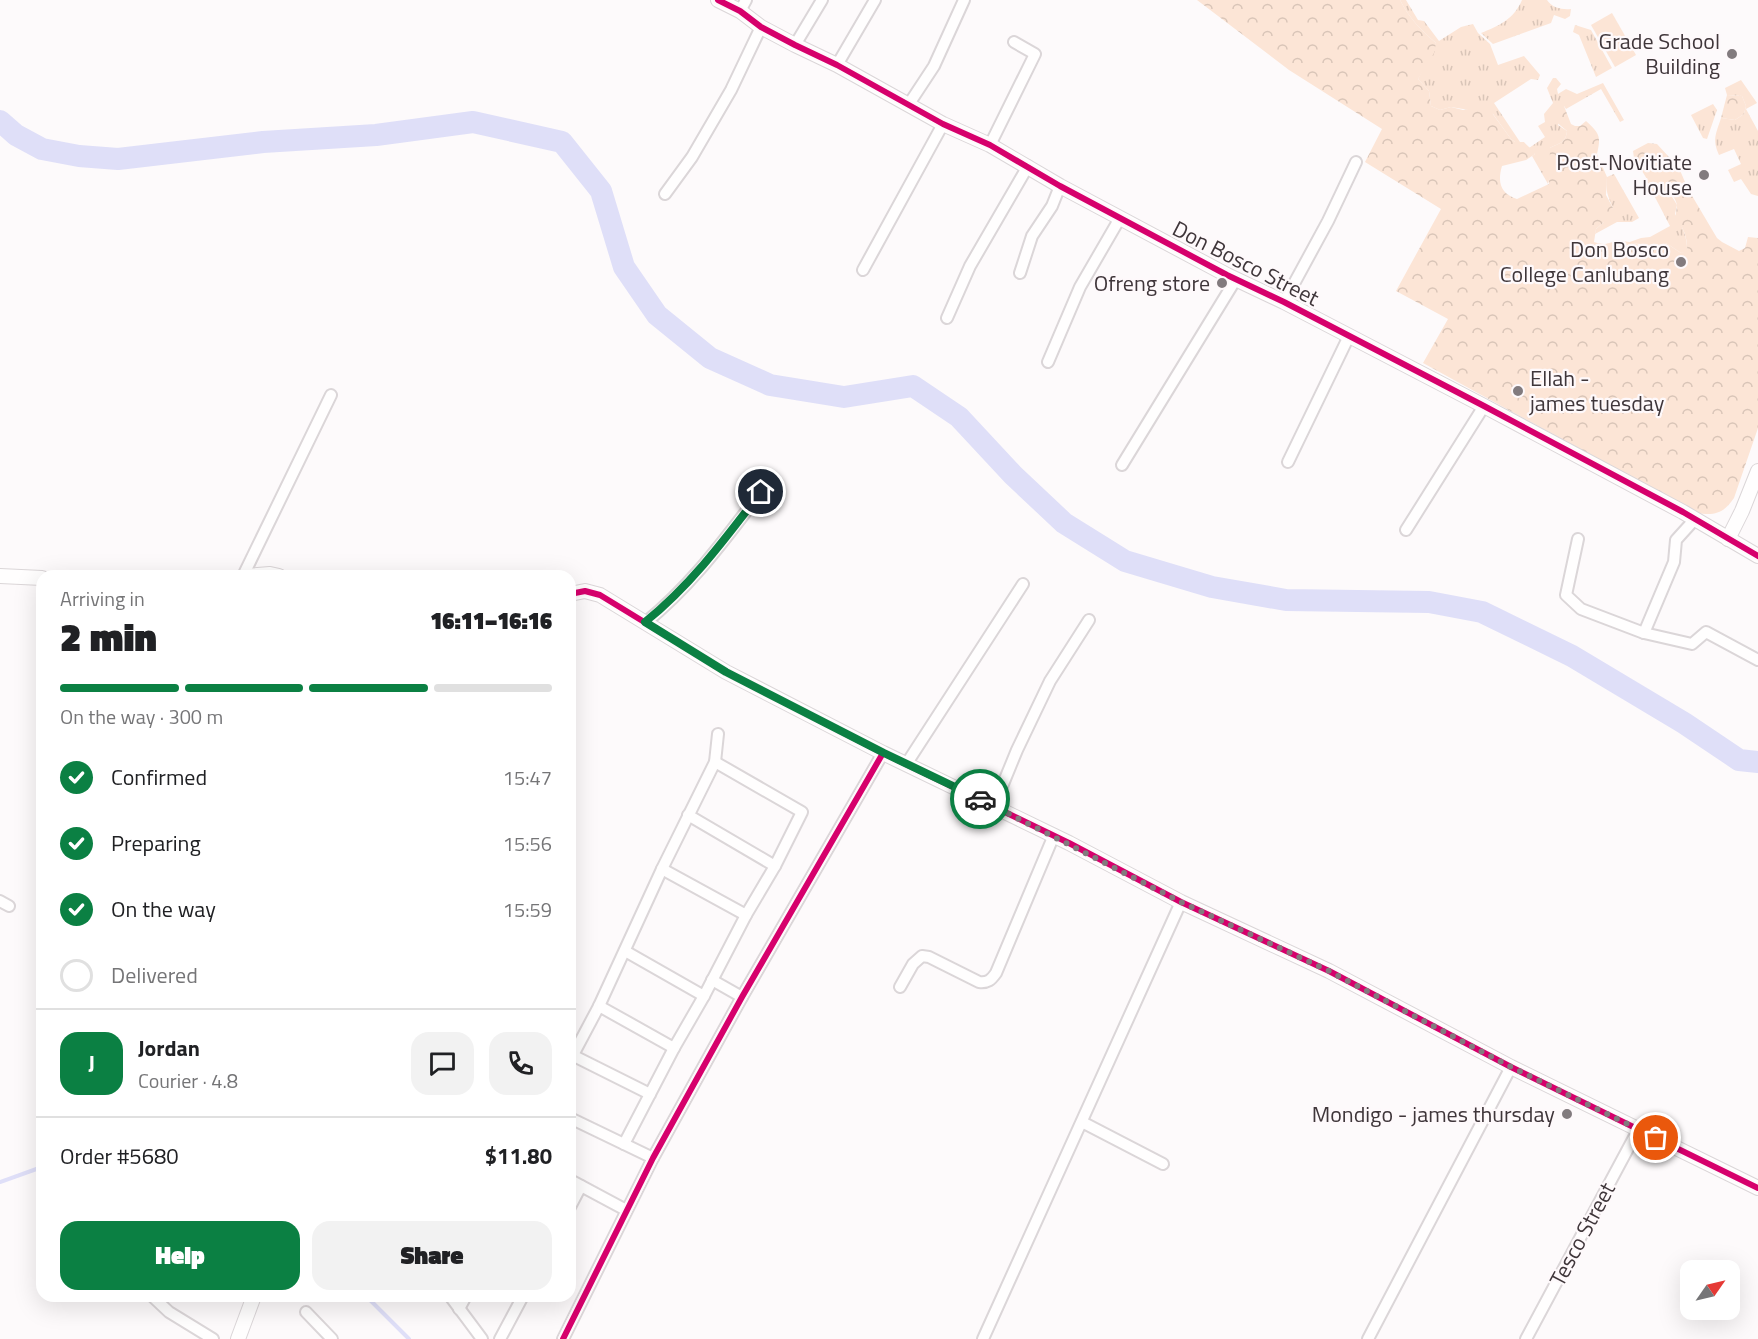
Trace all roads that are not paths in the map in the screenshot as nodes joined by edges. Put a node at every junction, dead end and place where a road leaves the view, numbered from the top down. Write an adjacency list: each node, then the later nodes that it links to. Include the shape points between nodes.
1 (718, 0): 5 (street, Don Bosco Street)
2 (822, 0): 8 (street)
3 (875, 0): 9 (street)
4 (964, 0): 10 (street, via 934,66)
5 (743, 5): 6 (street, Don Bosco Street)
6 (761, 27): 8 (street, Don Bosco Street); 16 (street, via 731,90)
7 (1014, 42): 12 (street, via 1035,54)
8 (795, 45): 9 (street, Don Bosco Street)
9 (837, 65): 10 (street, Don Bosco Street)
10 (909, 104): 11 (street, Don Bosco Street)
11 (943, 124): 12 (street, Don Bosco Street); 18 (street)
12 (990, 145): 14 (street, Don Bosco Street)
13 (1356, 162): 21 (street)
14 (1028, 165): 15 (street, Don Bosco Street); 22 (street, via 970,266)
15 (1060, 186): 17 (street, Don Bosco Street); 19 (street, via 1032,236)
16 (665, 194)
17 (1120, 218): 20 (street, Don Bosco Street); 24 (street, via 1080,288)
18 (863, 270)
19 (1020, 273)
20 (1236, 279): 21 (street, Don Bosco Street); 28 (street)
21 (1284, 302): 23 (street, Don Bosco Street)
22 (947, 318)
23 (1349, 336): 26 (street, Don Bosco Street); 27 (street)
24 (1048, 362)
25 (330, 395): 36 (street)
26 (1484, 406): 31 (street, Don Bosco Street); 32 (street)
27 (1288, 462)
28 (1122, 465)
29 (1757, 475): 34 (street)
30 (761, 492): 42 (street, via 699,572)
31 (1695, 519): 34 (street, Don Bosco Street); 43 (street, via 1676,540 1674,562)
32 (1407, 530)
33 (1578, 539): 43 (street, via 1566,595 1581,609)
34 (1728, 539): 35 (street, Don Bosco Street)
35 (1758, 556)
36 (247, 570)
37 (0, 576): 38 (street)
38 (36, 578)
39 (1023, 585): 48 (street)
40 (576, 593): 42 (street, via 600,595)
41 (1089, 620): 49 (street, via 1050,681)
42 (645, 622): 46 (street, via 726,672)
43 (1644, 633): 44 (street, via 1692,644 1706,632)
44 (1758, 660)
45 (718, 734): 47 (street)
46 (884, 753): 48 (street); 60 (street)
47 (715, 762): 50 (street); 52 (street, via 802,812)
48 (907, 763): 49 (street)
49 (994, 806): 51 (street)
50 (688, 815): 52 (street); 53 (street)
51 (1054, 835): 54 (street); 58 (street, via 991,980 979,982 922,956)
52 (776, 866): 55 (street)
53 (662, 869): 55 (street); 56 (street)
54 (1181, 902): 65 (street, via 1329,971); 68 (street)
55 (746, 915): 57 (street)
56 (625, 951): 59 (street); 61 (street)
57 (712, 980): 59 (street); 60 (street)
58 (900, 987)
59 (704, 996): 63 (street)
60 (742, 997): 71 (street)
61 (599, 1006): 62 (street); 63 (street)
62 (576, 1047)
63 (674, 1048): 66 (street)
64 (576, 1056): 66 (street)
65 (1511, 1067): 69 (street); 92 (street)
66 (650, 1094): 70 (street)
67 (576, 1121): 70 (street)
68 (1082, 1122): 72 (street); 91 (street)
69 (1638, 1130): 75 (street); 93 (street, Tesco Street)
70 (624, 1144): 71 (street)
71 (653, 1158): 77 (street)
72 (1163, 1164)
73 (576, 1183): 74 (street)
74 (581, 1186): 76 (street); 77 (street)
75 (1758, 1188)
76 (576, 1196)
77 (626, 1210): 90 (street)
78 (158, 1302): 86 (street)
79 (252, 1302): 87 (street)
80 (454, 1302): 83 (street)
81 (463, 1302): 83 (street)
82 (520, 1302): 89 (street)
83 (459, 1309): 88 (street)
84 (306, 1312): 85 (street)
85 (328, 1338)
86 (213, 1339)
87 (238, 1339)
88 (482, 1339)
89 (500, 1339)
90 (563, 1339)
91 (983, 1339)
92 (1368, 1339)
93 (1526, 1339)

